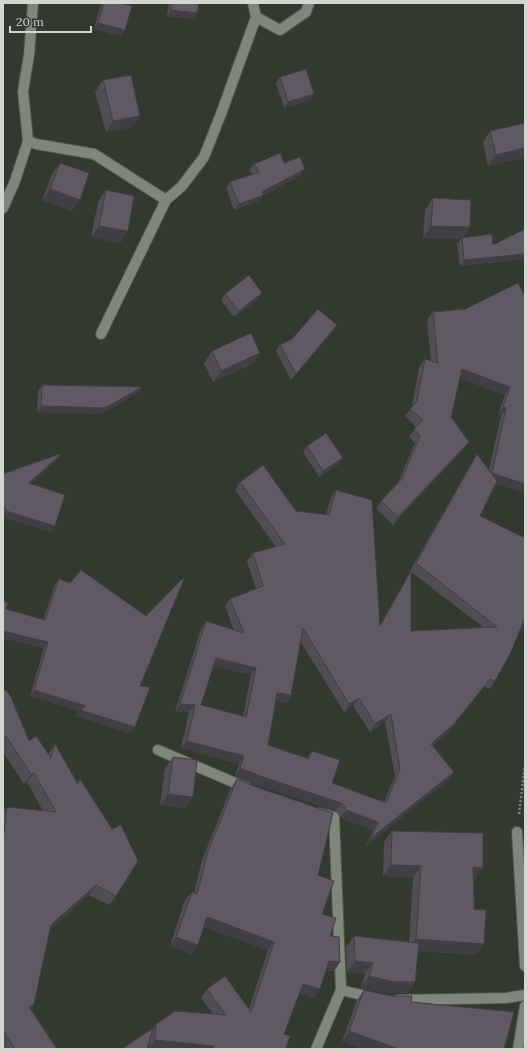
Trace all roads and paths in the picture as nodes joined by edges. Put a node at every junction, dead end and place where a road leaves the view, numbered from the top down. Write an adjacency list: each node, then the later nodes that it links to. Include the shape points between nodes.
1 (33, 3): 5 (street, via 29,55 22,91)
2 (253, 3): 4 (street)
3 (309, 3): 4 (street, via 306,12 280,30)
4 (256, 17): 6 (street, via 204,157 182,186)
5 (28, 142): 6 (street, via 94,154); 7 (street)
6 (166, 200): 8 (street)
7 (3, 208)
8 (101, 334)
9 (158, 750): 11 (street)
10 (525, 765): 13 (path)
11 (260, 793)
12 (311, 810): 15 (street, via 334,817)
13 (517, 832): 14 (street)
14 (525, 966)
15 (341, 990): 16 (street, via 386,1000 506,998); 18 (street)
16 (525, 995)
17 (525, 1006): 19 (street)
18 (316, 1049)
19 (518, 1049)

